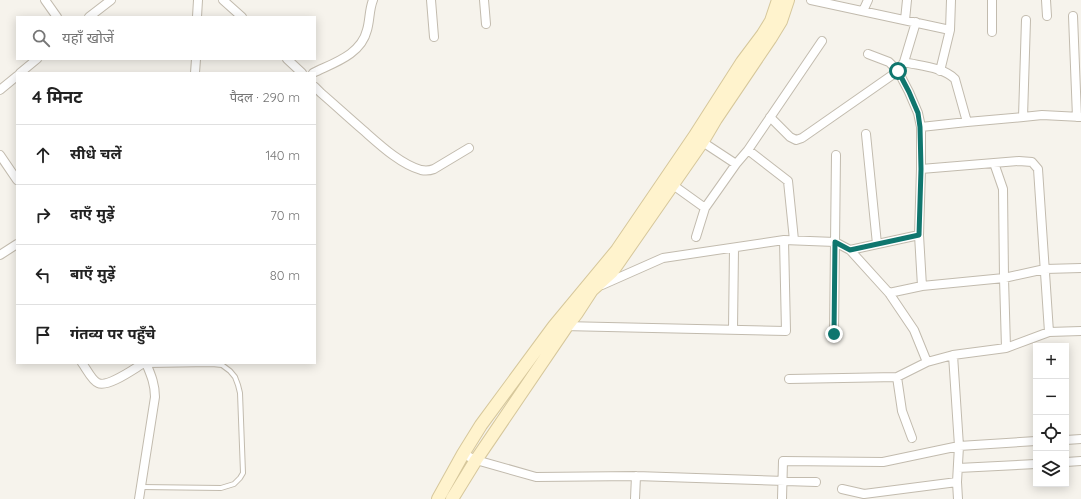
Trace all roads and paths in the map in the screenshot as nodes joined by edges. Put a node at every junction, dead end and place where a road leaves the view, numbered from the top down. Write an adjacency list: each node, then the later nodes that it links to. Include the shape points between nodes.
1 (45, 0): 17 (street)
2 (110, 0): 18 (street)
3 (198, 0): 19 (street)
4 (223, 0): 20 (street)
5 (373, 0): 42 (street, via 367,32 359,45 350,55)
6 (431, 0): 30 (street)
7 (484, 0): 27 (street)
8 (778, 0): 26 (street)
9 (788, 0): 26 (street, via 781,21)
10 (811, 0): 16 (street)
11 (868, 0): 16 (street)
12 (907, 0): 23 (street)
13 (951, 0): 28 (street)
14 (992, 0): 29 (street)
15 (1046, 0): 21 (street)
16 (863, 11): 23 (street)
17 (56, 16)
18 (90, 16)
19 (197, 16)
20 (241, 16)
21 (1047, 16)
22 (1073, 16): 47 (street)
23 (904, 20): 25 (street)
24 (1026, 20): 48 (street)
25 (916, 22): 28 (street); 36 (street)
26 (774, 23): 52 (street, via 742,62)
27 (486, 24)
28 (950, 30): 38 (street)
29 (992, 32)
30 (434, 36)
31 (822, 41): 46 (street)
32 (868, 54): 37 (street, via 889,62)
33 (36, 60): 39 (street)
34 (196, 60): 40 (street)
35 (288, 60): 41 (street)
36 (904, 62): 37 (street); 38 (street)
37 (898, 71): 46 (street, via 802,138 796,140 790,137); 50 (street, via 918,113)
38 (944, 71): 49 (street, via 955,79)
39 (21, 72)
40 (195, 72)
41 (301, 72)
42 (315, 72)
43 (16, 77): 45 (street)
44 (316, 88): 53 (street, via 384,148 416,168 429,171)
45 (0, 90)
46 (770, 117): 54 (street)
47 (1079, 117): 48 (street, via 1042,115)
48 (1023, 118): 49 (street)
49 (967, 122): 50 (street)
50 (920, 127): 59 (street)
51 (866, 134): 68 (street)
52 (699, 139): 58 (street); 61 (street); 77 (street)
53 (469, 148)
54 (748, 150): 58 (street); 66 (street, via 788,181)
55 (0, 155): 60 (street)
56 (836, 155): 67 (street)
57 (994, 163): 59 (street); 74 (street, via 1026,161 1032,162 1038,170); 75 (street, via 1003,189)
58 (736, 164): 62 (street)
59 (921, 169): 63 (street)
60 (16, 179)
61 (673, 185): 62 (street); 77 (street, via 612,272)
62 (705, 208): 64 (street)
63 (919, 235): 68 (street); 76 (street)
64 (696, 238)
65 (784, 240): 66 (street); 70 (street); 81 (street, via 786,331)
66 (794, 240): 67 (street)
67 (835, 242): 71 (street); 84 (street)
68 (877, 244): 71 (street)
69 (16, 245): 72 (street)
70 (734, 248): 77 (street, via 663,258); 81 (street)
71 (850, 250): 78 (street)
72 (0, 255)
73 (1081, 268): 74 (street)
74 (1045, 270): 75 (street); 83 (street)
75 (1004, 278): 76 (street); 85 (street)
76 (922, 286): 78 (street)
77 (589, 288): 79 (street); 80 (street, via 577,313)
78 (889, 293): 87 (street, via 914,330)
79 (554, 326): 80 (street); 97 (street, via 499,399)
80 (567, 326): 81 (street); 98 (street)
81 (732, 330)
82 (1081, 331): 83 (street)
83 (1049, 332): 85 (street)
84 (834, 334)
85 (1006, 348): 86 (street)
86 (953, 355): 87 (street); 96 (street)
87 (928, 362): 90 (street)
88 (83, 364): 89 (street, via 99,384 112,382)
89 (145, 364): 107 (street, via 153,378 155,397); 107 (lane, via 212,364 222,365 230,371 235,377 240,393 242,473 234,484 221,488)
90 (897, 377): 91 (street); 92 (street, via 902,411)
91 (789, 379)
92 (912, 438)
93 (1081, 439): 94 (street)
94 (1069, 440)
95 (1033, 441): 96 (street)
96 (959, 446): 102 (street); 104 (street, via 883,462 783,461)
97 (463, 454): 98 (street); 110 (street)
98 (476, 460): 103 (street, via 536,477); 111 (street)
99 (1081, 461): 100 (street)
100 (1069, 462)
101 (1033, 464): 102 (street)
102 (958, 468): 106 (street)
103 (636, 476): 104 (street); 112 (street)
104 (783, 481): 105 (street); 113 (street)
105 (816, 482)
106 (957, 482): 108 (street, via 864,494); 114 (street)
107 (141, 487): 109 (street)
108 (842, 489)
109 (139, 499)
110 (438, 499)
111 (452, 499)
112 (634, 499)
113 (782, 499)
114 (958, 499)

